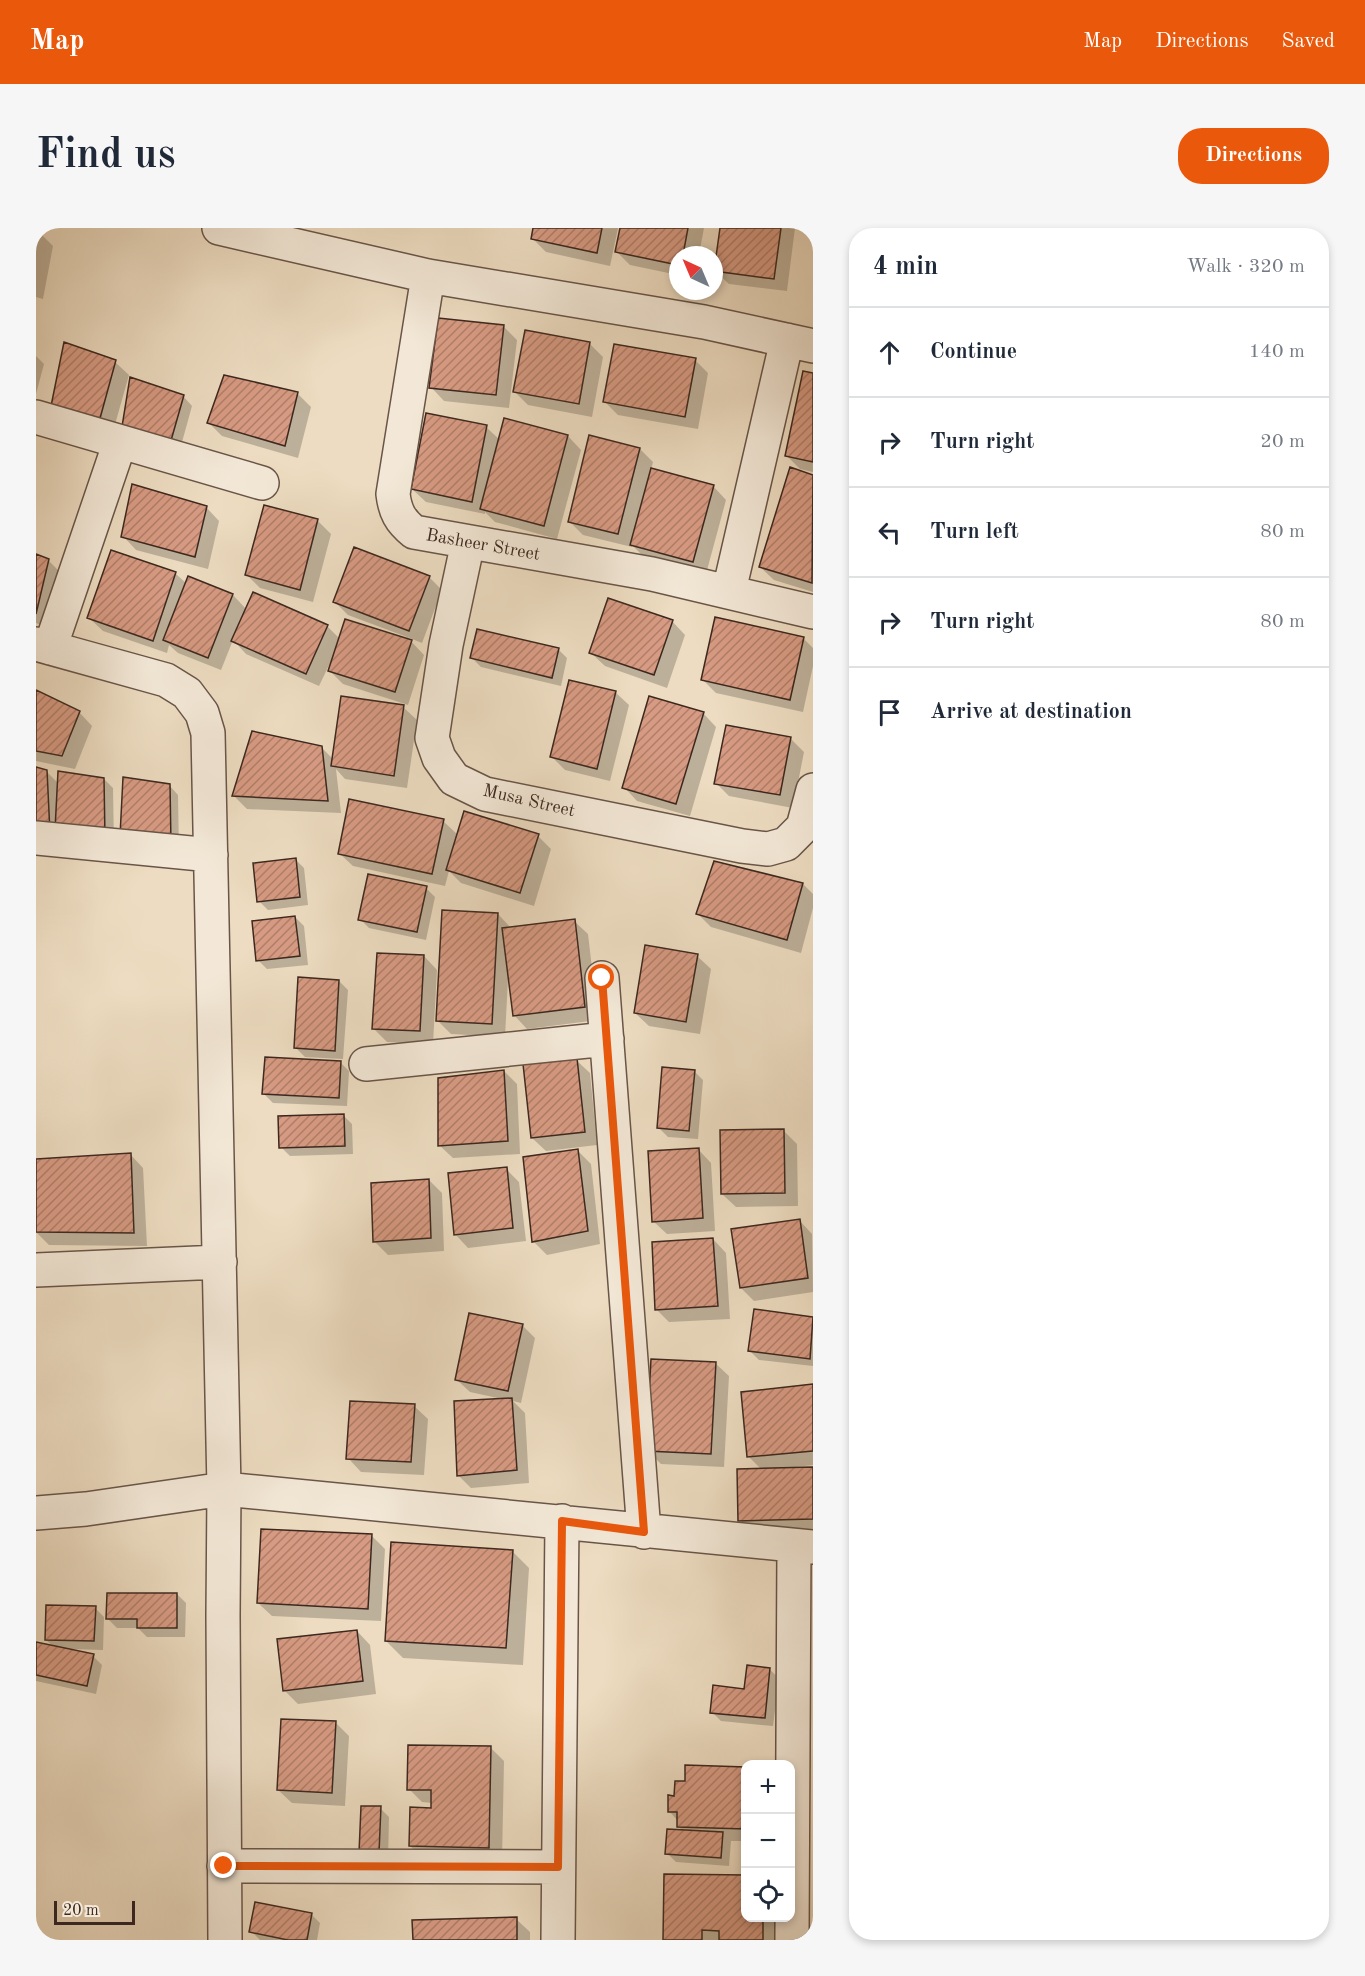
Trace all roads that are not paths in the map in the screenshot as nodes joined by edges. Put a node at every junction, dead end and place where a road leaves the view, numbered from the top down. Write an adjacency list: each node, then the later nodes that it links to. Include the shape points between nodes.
1 (219, 228): 2 (street)
2 (251, 231): 3 (street)
3 (428, 276): 4 (street, via 704,322); 8 (street, Basheer Street, via 394,505 398,516 414,532)
4 (800, 343): 9 (street)
5 (36, 417): 6 (street)
6 (120, 442): 7 (street); 11 (street)
7 (262, 483)
8 (468, 542): 9 (street, Basheer Street); 12 (street, Musa Street, via 446,645 432,738 439,758 454,779 484,794 768,849 786,844 803,827)
9 (729, 591): 10 (street, Basheer Street)
10 (813, 612)
11 (43, 646): 14 (street, via 166,680 187,693 202,712 208,733)
12 (813, 790)
13 (36, 838): 14 (street)
14 (211, 855): 18 (street)
15 (602, 978): 16 (street)
16 (607, 1039): 17 (street); 23 (street)
17 (366, 1064)
18 (220, 1262): 19 (street); 20 (street)
19 (36, 1270)
20 (224, 1490): 21 (street); 22 (street); 25 (street)
21 (36, 1513)
22 (562, 1521): 23 (street); 26 (street)
23 (644, 1532): 24 (street)
24 (803, 1546): 27 (street)
25 (224, 1866): 26 (street); 28 (street)
26 (558, 1867): 29 (street)
27 (803, 1903): 30 (street)
28 (225, 1940)
29 (558, 1940)
30 (792, 1940)

